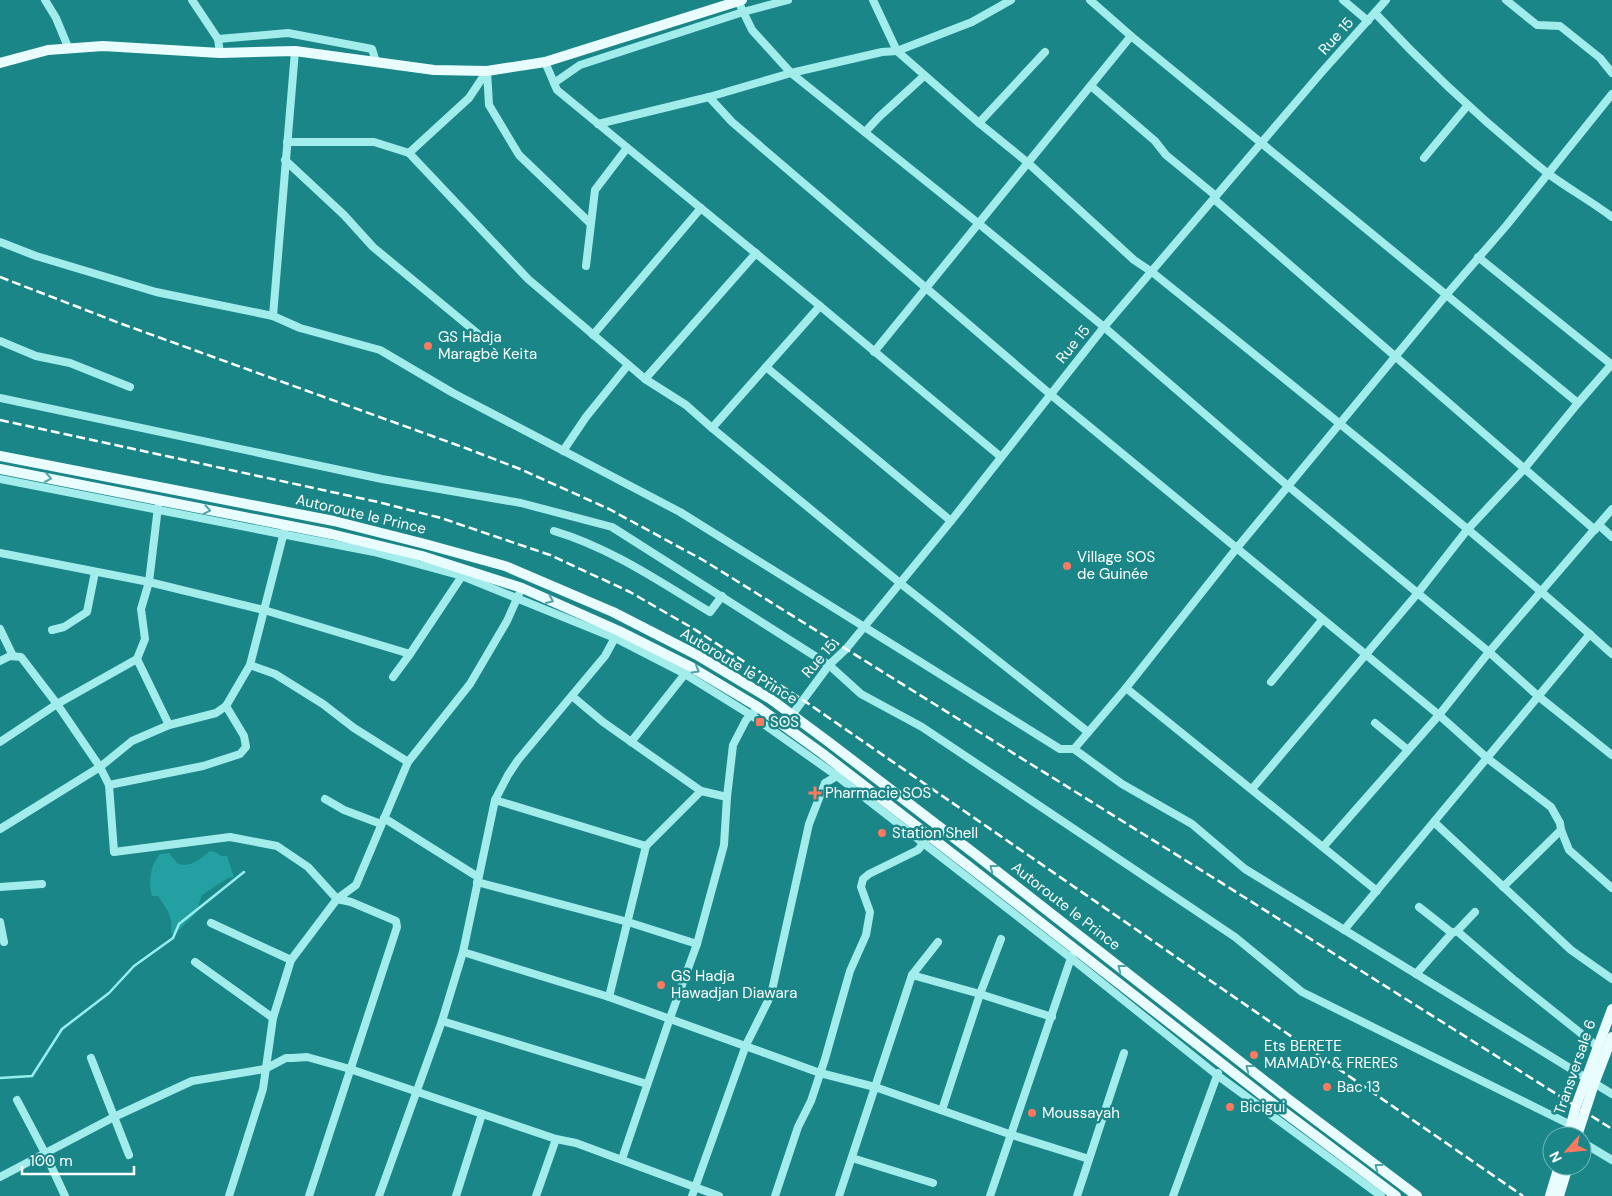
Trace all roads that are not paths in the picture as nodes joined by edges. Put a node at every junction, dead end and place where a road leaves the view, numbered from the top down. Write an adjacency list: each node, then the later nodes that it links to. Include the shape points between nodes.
1 (45, 0): 16 (street)
2 (192, 0): 15 (street)
3 (740, 0): 11 (street); 22 (main road)
4 (788, 0): 11 (street)
5 (873, 0): 18 (street)
6 (1011, 0): 18 (street, via 972,22)
7 (1090, 0): 14 (street)
8 (1343, 0): 13 (street)
9 (1386, 0): 12 (street, Rue 15)
10 (1506, 0): 26 (street, via 1537,25 1560,26 1600,58)
11 (743, 12): 25 (street, via 752,30); 28 (street, via 580,65)
12 (1375, 13): 13 (street, Rue 15); 32 (street)
13 (1368, 20): 37 (street, Rue 15)
14 (1131, 36): 29 (street); 37 (street)
15 (218, 39): 20 (street); 21 (street, via 288,33 372,49)
16 (68, 47): 20 (main road); 23 (main road)
17 (295, 51): 20 (main road); 21 (main road); 36 (street)
18 (897, 51): 25 (street); 27 (street)
19 (1045, 52): 33 (street)
20 (220, 53)
21 (376, 62): 24 (main road, via 434,70)
22 (545, 62): 24 (main road); 28 (street)
23 (0, 64)
24 (487, 71): 39 (street, via 469,98); 47 (street, via 489,105 519,155)
25 (791, 73): 31 (street); 35 (street)
26 (1612, 73)
27 (924, 76): 33 (street); 35 (street)
28 (554, 83): 34 (street, via 557,90)
29 (1091, 86): 42 (street); 44 (street)
30 (1612, 94): 43 (street)
31 (709, 97): 34 (street); 54 (street, via 732,122)
32 (1468, 106): 40 (street); 43 (street)
33 (978, 123): 42 (street)
34 (598, 124): 38 (street)
35 (866, 132): 48 (street)
36 (287, 142): 39 (street, via 374,142); 41 (street)
37 (1262, 144): 44 (street, Rue 15); 55 (street)
38 (627, 148): 45 (street); 47 (street, via 594,190)
39 (409, 153): 60 (street, via 528,279)
40 (1424, 158)
41 (285, 160): 57 (street); 59 (street, via 344,214 373,247)
42 (1027, 162): 48 (street); 53 (street, via 1111,240)
43 (1547, 173): 46 (street); 51 (street)
44 (1215, 198): 53 (street, Rue 15); 63 (street)
45 (701, 208): 50 (street); 60 (street)
46 (1612, 217)
47 (590, 222): 52 (street)
48 (978, 223): 54 (street); 58 (street)
49 (0, 242): 57 (street, via 156,292)
50 (756, 253): 56 (street); 67 (street)
51 (1478, 257): 55 (street); 64 (street)
52 (586, 266)
53 (1152, 272): 58 (street, Rue 15); 72 (street)
54 (926, 288): 62 (street); 69 (street)
55 (1447, 294): 63 (street); 71 (street)
56 (820, 306): 62 (street); 66 (street)
57 (273, 316): 74 (street, via 300,328 380,350)
58 (1104, 327): 69 (street, Rue 15); 80 (street)
59 (477, 333)
60 (593, 335): 65 (street)
61 (0, 341): 68 (street, via 36,356 70,363)
62 (874, 352): 76 (street)
63 (1395, 356): 72 (street); 78 (street)
64 (1612, 364): 71 (street)
65 (628, 365): 67 (street); 74 (street)
66 (766, 367): 73 (street); 83 (street)
67 (645, 380): 73 (street, via 686,405)
68 (130, 387)
69 (1050, 394): 76 (street, Rue 15); 89 (street)
70 (0, 398): 98 (street, via 382,479 521,503 602,524 612,527)
71 (1578, 403): 78 (street)
72 (1340, 423): 80 (street); 86 (street)
73 (712, 428): 94 (street)
74 (563, 451): 101 (street, via 680,512)
75 (0, 456): 124 (main road, Autoroute le Prince, via 334,521 505,566 613,612 697,655)
76 (1001, 457): 83 (street, Rue 15)
77 (0, 469): 81 (main road, Autoroute le Prince, one-way to 81)
78 (1524, 469): 84 (street); 86 (street)
79 (0, 479): 81 (street)
80 (1288, 486): 89 (street); 97 (street)
81 (158, 505): 85 (main road, Autoroute le Prince); 93 (street)
82 (1612, 509): 84 (street)
83 (952, 521): 94 (street, Rue 15)
84 (1597, 528): 88 (street); 95 (street)
85 (284, 530): 92 (street); 96 (main road, Autoroute le Prince, via 331,534 422,556); 99 (street)
86 (1467, 530): 95 (street); 97 (street)
87 (554, 531): 98 (street, via 620,558 710,612)
88 (1612, 537)
89 (1236, 549): 100 (street); 118 (street)
90 (0, 553): 91 (street)
91 (95, 572): 93 (street); 103 (street, via 88,612 64,627)
92 (462, 576): 96 (street); 107 (street)
93 (149, 582): 99 (street); 111 (street, via 141,610 145,639)
94 (900, 583): 101 (street, Rue 15); 128 (street)
95 (1541, 592): 105 (street); 106 (street)
96 (520, 593): 104 (main road, Autoroute le Prince); 135 (street, via 470,684)
97 (1417, 594): 106 (street); 109 (street)
98 (722, 596): 114 (street)
99 (264, 610): 107 (street); 113 (street)
100 (1322, 620): 109 (street); 117 (street)
101 (864, 627): 114 (street, Rue 15); 131 (street, via 1060,749)
102 (0, 629): 110 (street)
103 (52, 630)
104 (617, 634): 115 (street); 119 (street, via 605,656); 123 (main road, Autoroute le Prince, one-way to 123, via 691,667)
105 (1590, 634): 108 (street); 120 (street)
106 (1489, 652): 120 (street); 125 (street)
107 (410, 654): 116 (street)
108 (1612, 654)
109 (1365, 655): 125 (street); 139 (street)
110 (13, 656): 112 (street); 121 (street, via 21,657)
111 (137, 659): 121 (street); 127 (street)
112 (0, 661)
113 (250, 665): 122 (street); 135 (street, via 275,674)
114 (829, 665): 124 (street, Rue 15); 202 (street, via 861,694 922,727 1235,937 1302,992)
115 (685, 674): 123 (street); 130 (street)
116 (393, 677)
117 (1271, 682)
118 (1126, 688): 128 (street); 139 (street)
119 (572, 696): 130 (street); 143 (street, via 518,760)
120 (1538, 696): 133 (street); 134 (street)
121 (57, 704): 129 (street); 136 (street)
122 (226, 706): 127 (street, via 216,713); 138 (street, via 244,736 246,747 240,754 203,766)
123 (754, 711): 137 (main road, Autoroute le Prince); 141 (street, via 734,745)
124 (792, 715): 233 (main road, Autoroute le Prince, one-way to 124)
125 (1438, 715): 132 (street); 134 (street)
126 (1375, 723): 132 (street)
127 (169, 725): 136 (street, via 132,741)
128 (1088, 732): 131 (street)
129 (0, 742)
130 (632, 742): 140 (street)
131 (1074, 749): 163 (street, via 1122,784 1192,824 1245,869)
132 (1408, 750): 150 (street)
133 (1612, 755)
134 (1487, 758): 145 (street); 147 (street, via 1551,807)
135 (408, 762): 144 (street)
136 (100, 767): 138 (street); 146 (street)
137 (839, 772): 148 (main road, Autoroute le Prince); 184 (street, via 825,783 809,824 770,995)
138 (110, 785): 157 (street, via 114,852 230,837 277,846 308,867)
139 (1252, 790): 150 (street)
140 (701, 791): 141 (street); 149 (street)
141 (727, 797): 168 (street, via 724,845)
142 (325, 799): 144 (street, via 344,810)
143 (495, 800): 149 (street); 151 (street)
144 (383, 821): 151 (street); 157 (street, via 356,885)
145 (1434, 822): 154 (street); 156 (street)
146 (0, 829)
147 (1561, 830): 154 (street); 155 (street, via 1569,850)
148 (926, 839): 170 (main road, Autoroute le Prince); 191 (street, via 918,850 863,879 862,887 870,912 866,935 850,971)
149 (646, 846): 161 (street)
150 (1323, 847): 156 (street)
151 (478, 879): 161 (street); 169 (street)
152 (42, 884): 153 (street)
153 (0, 887)
154 (1503, 887): 175 (street, via 1571,950)
155 (1612, 888)
156 (1377, 891): 163 (street)
157 (337, 899): 171 (street); 189 (street, via 351,902 398,924)
158 (1420, 907): 164 (street)
159 (1475, 912): 164 (street)
160 (0, 922): 166 (street)
161 (628, 922): 168 (street); 177 (street)
162 (211, 923): 171 (street)
163 (1344, 930): 174 (street)
164 (1455, 932): 174 (street); 185 (street)
165 (1000, 939): 176 (street)
166 (4, 942)
167 (938, 942): 173 (street)
168 (697, 944): 181 (street)
169 (463, 952): 177 (street); 182 (street)
170 (1073, 953): 179 (street); 188 (main road, Autoroute le Prince); 192 (street)
171 (291, 960): 180 (street)
172 (195, 962): 180 (street)
173 (912, 974): 176 (street); 195 (street)
174 (1416, 974): 193 (street)
175 (1612, 979)
176 (980, 994): 179 (street); 199 (street)
177 (609, 997): 181 (street)
178 (1612, 1008): 185 (main road, Transversale 6)
179 (1052, 1017): 204 (street)
180 (273, 1018): 190 (street)
181 (670, 1018): 184 (street); 194 (street)
182 (442, 1020): 194 (street); 196 (street)
183 (1612, 1037): 193 (main road, Transversale 6)
184 (746, 1045): 191 (street); 217 (street)
185 (1598, 1047): 193 (main road, Transversale 6)
186 (1124, 1053): 211 (street)
187 (91, 1058): 201 (street)
188 (1224, 1065): 192 (street); 232 (main road, Autoroute le Prince)
189 (350, 1069): 190 (street, via 308,1057 286,1058); 196 (street); 220 (street)
190 (265, 1070): 201 (street, via 192,1080); 219 (street)
191 (820, 1072): 195 (street); 226 (street)
192 (1217, 1075): 230 (street); 231 (street)
193 (1589, 1082): 197 (street); 203 (main road, Transversale 6)
194 (647, 1084): 210 (street)
195 (875, 1088): 199 (street); 209 (street)
196 (415, 1091): 200 (street); 221 (street)
197 (1612, 1094)
198 (17, 1100): 207 (street)
199 (942, 1110): 204 (street)
200 (482, 1114): 205 (street); 222 (street)
201 (114, 1118): 207 (street); 208 (street)
202 (1556, 1126)
203 (1574, 1126)
204 (1012, 1135): 211 (street); 228 (street)
205 (556, 1139): 210 (street); 223 (street)
206 (1592, 1148): 212 (street)
207 (46, 1153): 215 (street); 218 (street)
208 (129, 1155)
209 (852, 1158): 216 (street); 227 (street)
210 (622, 1159): 217 (street)
211 (1089, 1160): 229 (street)
212 (1612, 1160)
213 (1556, 1176): 234 (main road)
214 (1565, 1176): 235 (main road)
215 (0, 1177)
216 (933, 1183)
217 (695, 1186): 224 (street); 225 (street)
218 (65, 1196)
219 (228, 1196)
220 (309, 1196)
221 (379, 1196)
222 (456, 1196)
223 (536, 1196)
224 (692, 1196)
225 (719, 1196)
226 (775, 1196)
227 (839, 1196)
228 (990, 1196)
229 (1078, 1196)
230 (1173, 1196)
231 (1381, 1196)
232 (1396, 1196)
233 (1417, 1196)
234 (1550, 1196)
235 (1560, 1196)

